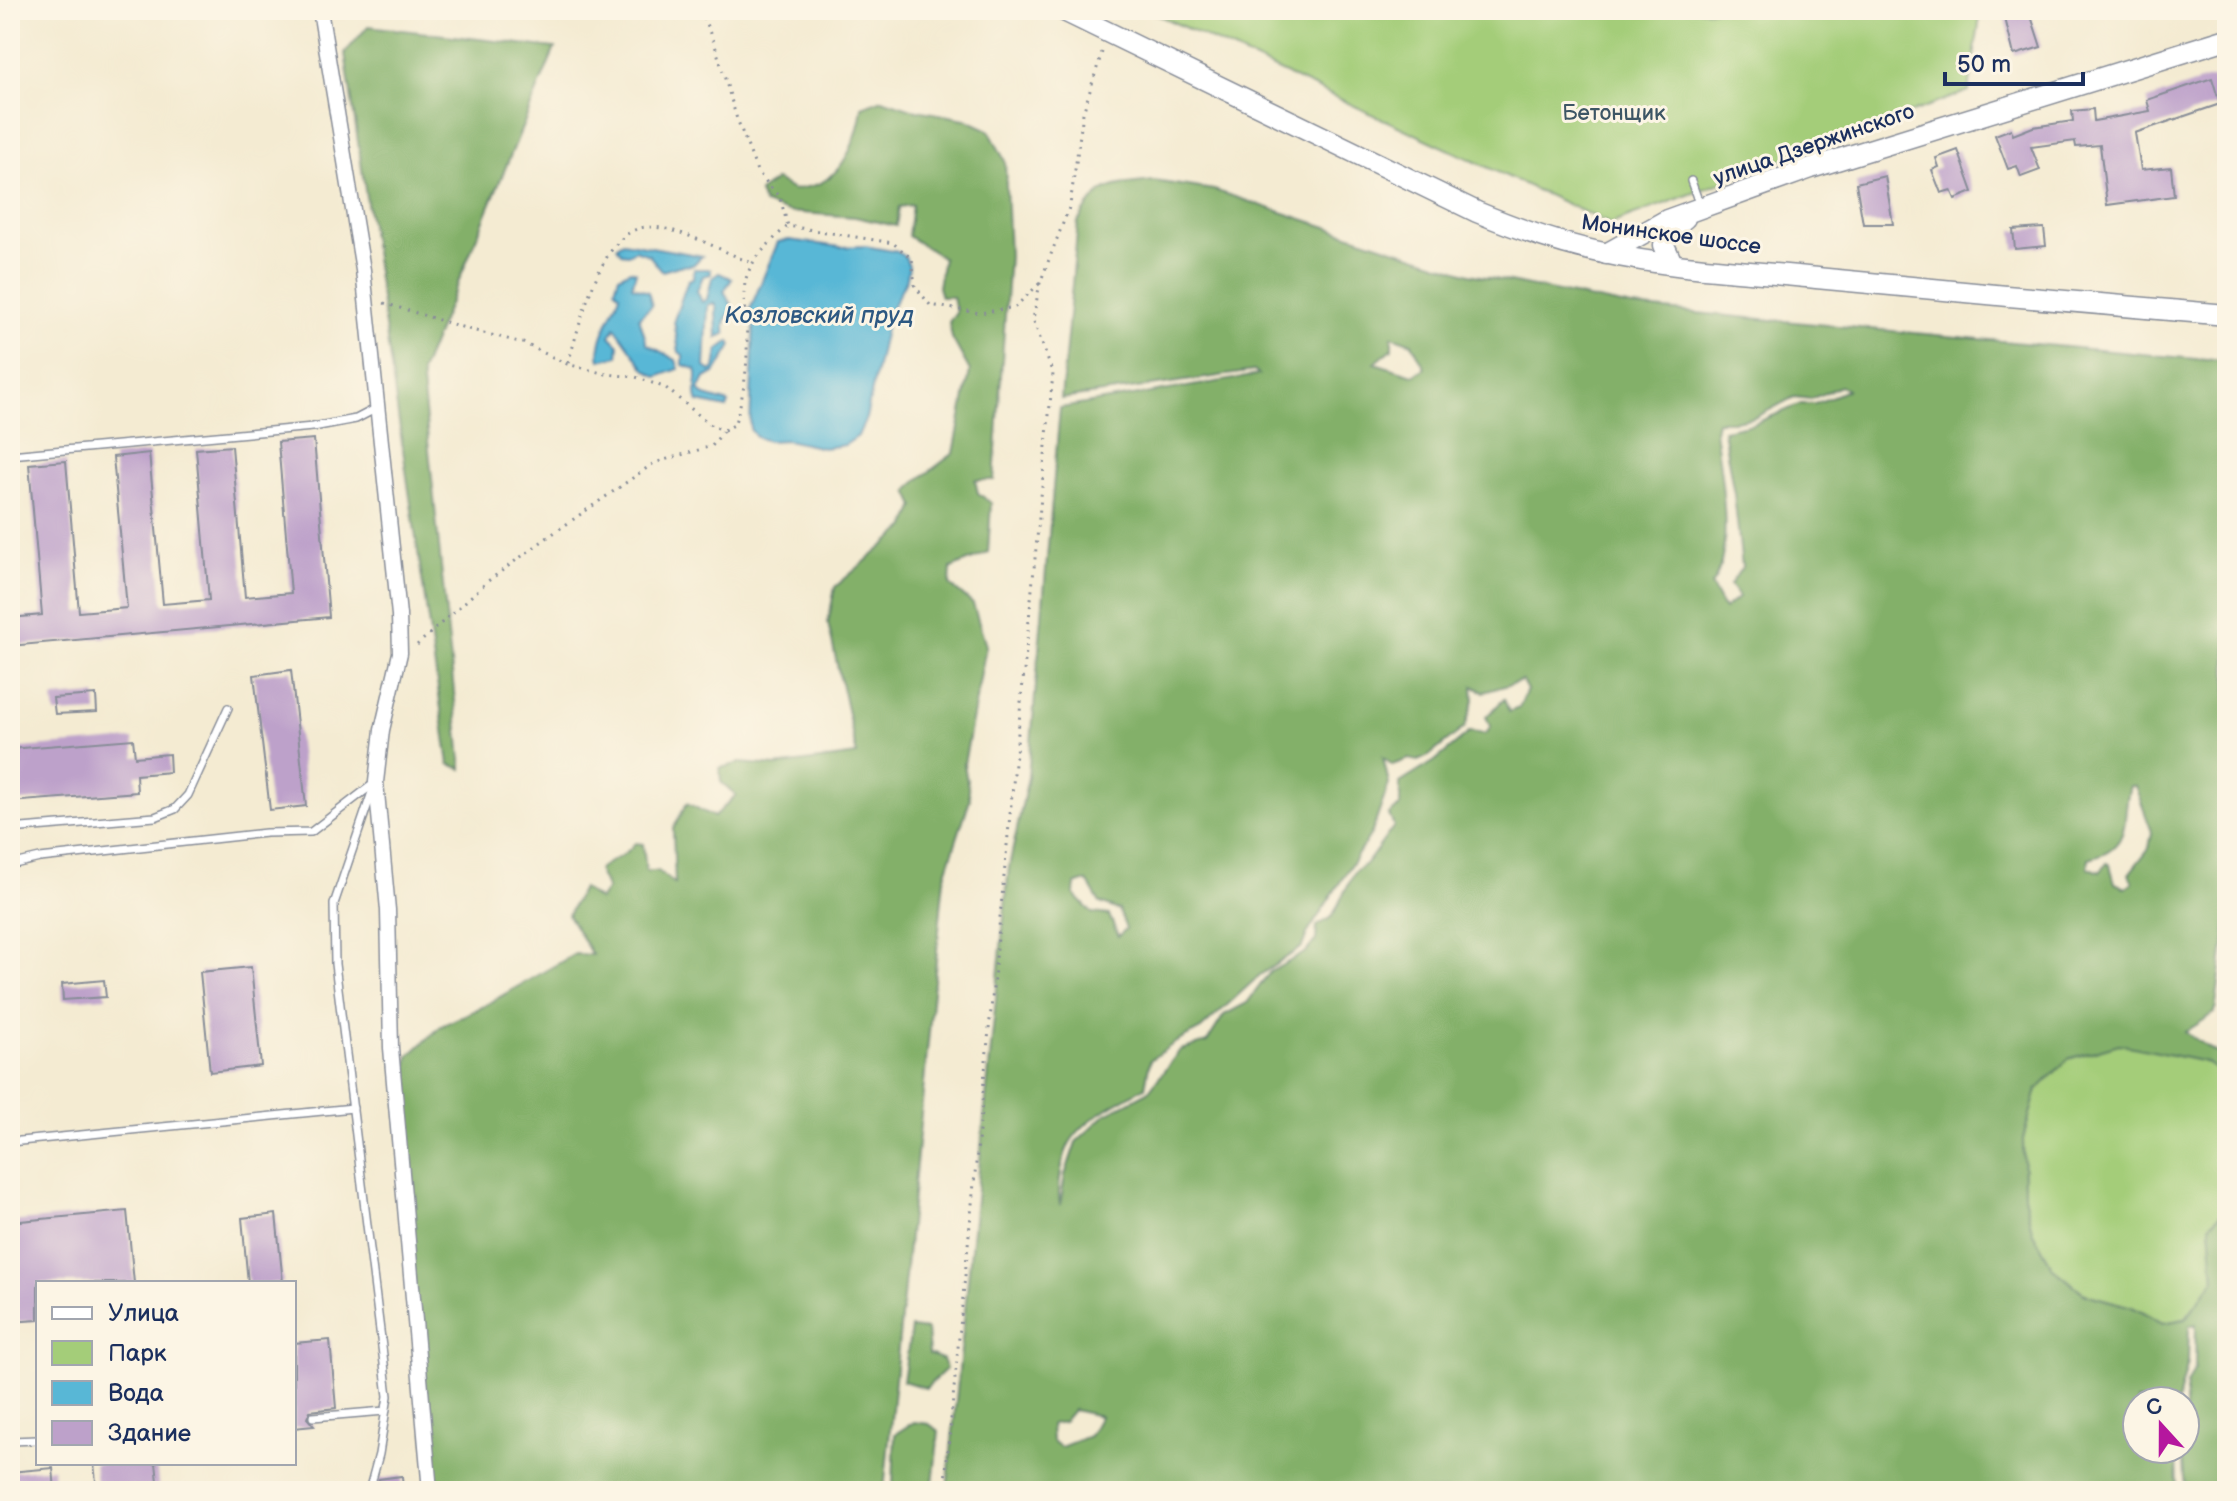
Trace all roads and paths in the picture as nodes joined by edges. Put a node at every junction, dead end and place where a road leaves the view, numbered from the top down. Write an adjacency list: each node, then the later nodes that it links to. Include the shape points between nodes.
1 (320, 10): 13 (street)
2 (700, 10): 8 (path, via 757,171 780,198)
3 (1062, 10): 4 (main road, Монинское шоссе)
4 (1108, 33): 9 (main road, Монинское шоссе, via 1477,212 1525,232); 12 (path, via 1083,113 1070,205)
5 (2227, 39): 7 (main road, улица Дзержинского, via 1811,168)
6 (1691, 181): 7 (lane)
7 (1698, 210): 9 (main road, улица Дзержинского, via 1667,220); 11 (main road, via 1667,233 1664,245)
8 (788, 226): 10 (path); 12 (path, via 893,243 912,259 915,286 930,305 980,313 1015,307)
9 (1606, 254): 11 (main road, Монинское шоссе)
10 (751, 263): 15 (path, via 684,235 632,229 607,253); 17 (path, via 743,298 748,344 741,406 734,425)
11 (1672, 263): 14 (main road, Монинское шоссе)
12 (1040, 283): 32 (path, via 1033,319 1053,374)
13 (366, 297): 15 (path, via 523,343); 16 (street)
14 (2227, 315)
15 (567, 364): 17 (path, via 666,388)
16 (379, 407): 18 (lane, via 356,419 313,427); 19 (street)
17 (724, 430): 19 (path, via 712,446 654,463 500,572)
18 (10, 455)
19 (400, 653): 21 (street)
20 (228, 708): 22 (lane, via 188,795 175,809 155,817)
21 (376, 782): 23 (lane, via 311,832); 24 (lane, via 334,904 335,964); 31 (street, via 388,910 391,1048)
22 (10, 829)
23 (10, 865)
24 (353, 1108): 25 (lane); 26 (lane, via 388,1396)
25 (10, 1142)
26 (385, 1411): 27 (lane); 30 (lane)
27 (313, 1417)
28 (36, 1440): 29 (lane)
29 (10, 1441)
30 (369, 1491)
31 (430, 1491)
32 (944, 1491)

